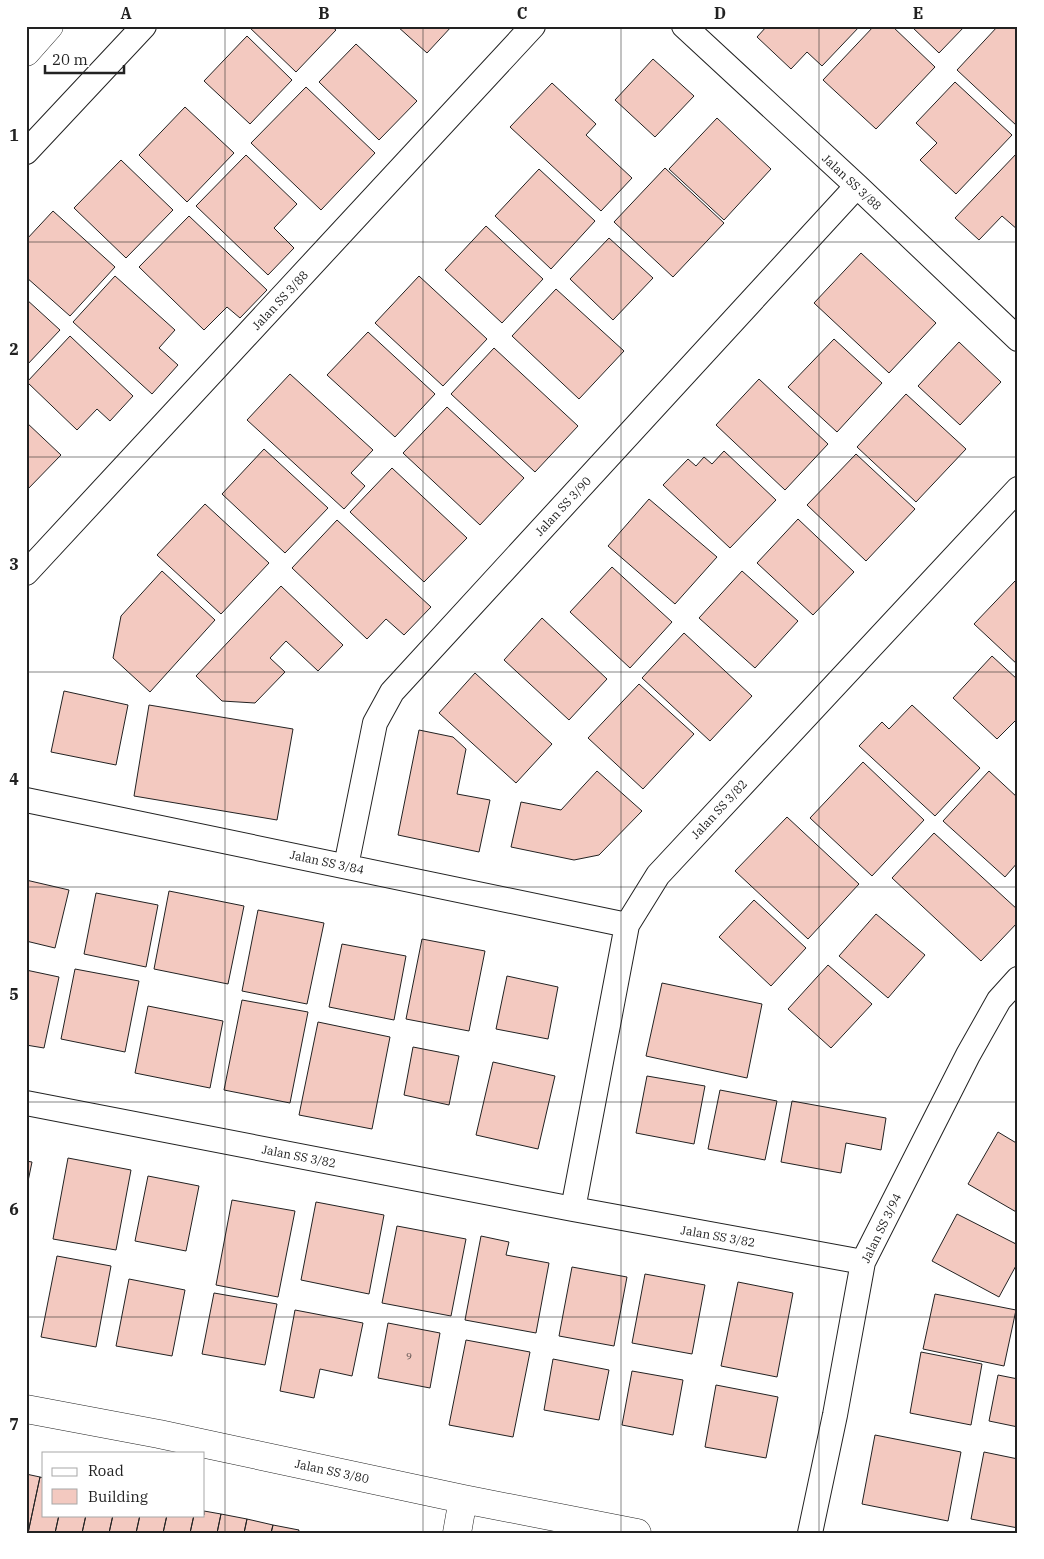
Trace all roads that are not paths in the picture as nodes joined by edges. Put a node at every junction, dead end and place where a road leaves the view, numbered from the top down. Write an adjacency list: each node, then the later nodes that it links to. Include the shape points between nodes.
1 (49, 26): 5 (street)
2 (144, 26): 6 (street)
3 (533, 26): 10 (street, Jalan SS 3/88)
4 (684, 26): 7 (street, Jalan SS 3/88)
5 (26, 52)
6 (26, 152)
7 (857, 186): 8 (street, Jalan SS 3/88); 12 (street, Jalan SS 3/90, via 392,692 375,723)
8 (1018, 339)
9 (1018, 489): 13 (street, Jalan SS 3/82, via 658,875)
10 (26, 573)
11 (26, 800): 12 (street, Jalan SS 3/84)
12 (346, 866): 13 (street, Jalan SS 3/84)
13 (627, 925): 16 (street, Jalan SS 3/82)
14 (1018, 979): 17 (street, Jalan SS 3/94, via 998,1000 972,1047)
15 (26, 1103): 16 (street, Jalan SS 3/82)
16 (573, 1209): 17 (street, Jalan SS 3/82)
17 (863, 1262): 22 (street, Jalan SS 3/94)
18 (26, 1409): 19 (street, Jalan SS 3/80, via 159,1434)
19 (463, 1500): 20 (street); 21 (street, Jalan SS 3/80)
20 (457, 1533)
21 (637, 1533)
22 (810, 1533)

